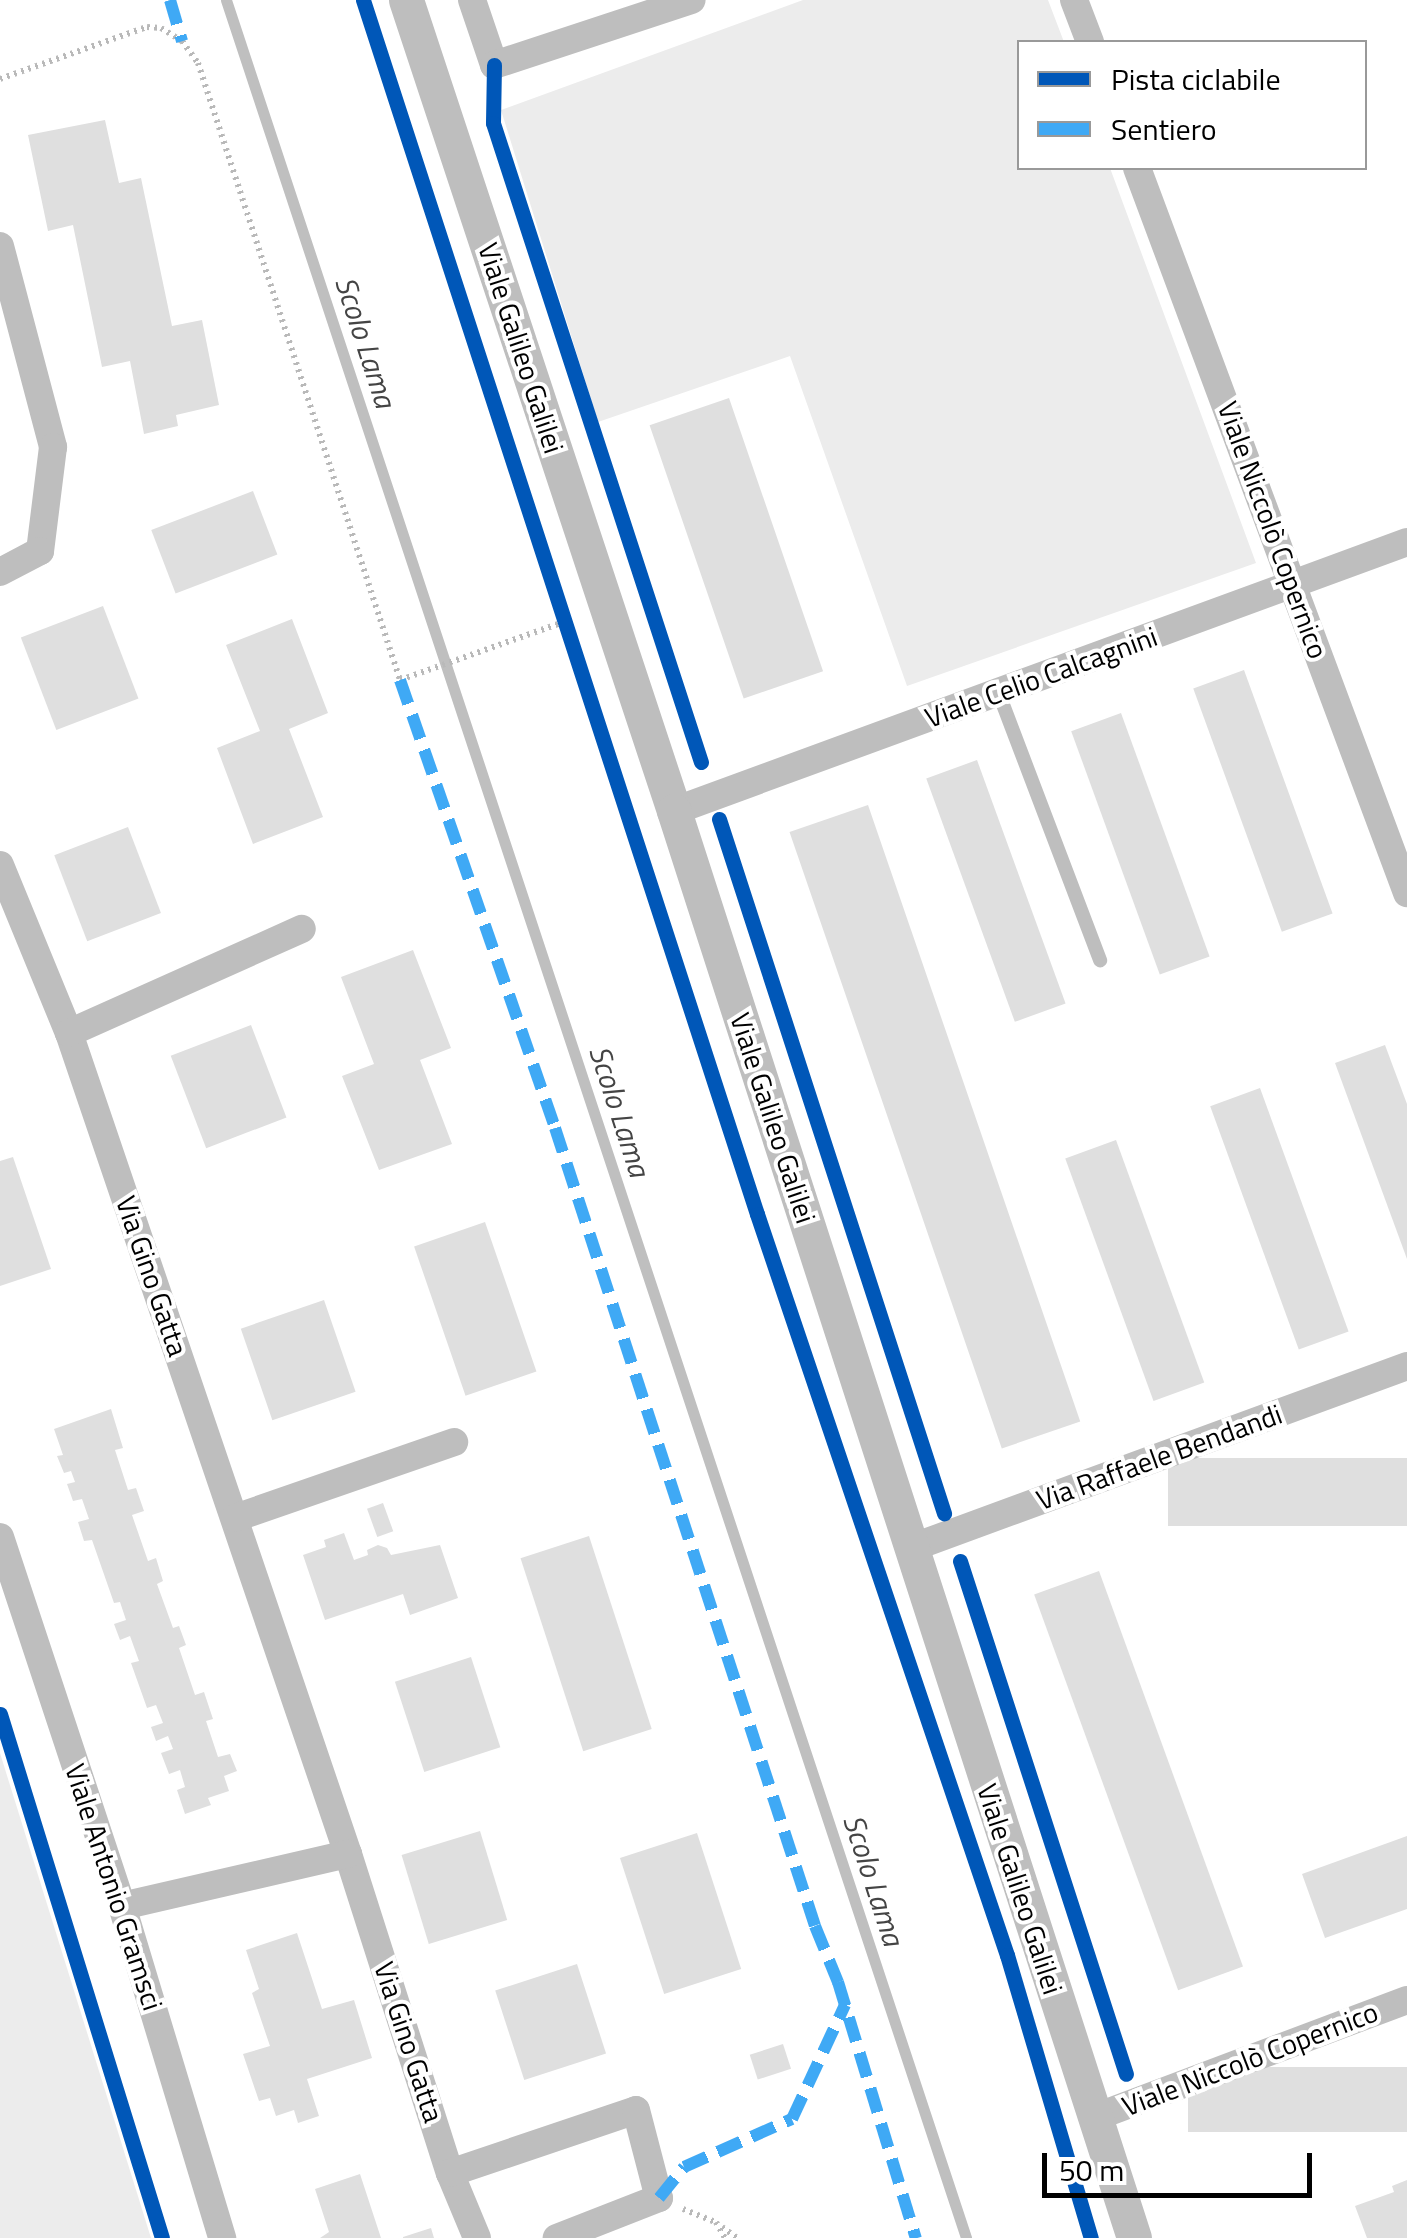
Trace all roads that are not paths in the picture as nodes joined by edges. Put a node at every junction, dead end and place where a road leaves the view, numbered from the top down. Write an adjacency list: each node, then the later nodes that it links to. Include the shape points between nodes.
1 (406, 0): 12 (street, Viale Galileo Galilei)
2 (472, 0): 3 (street, via 494,65)
3 (692, 0)
4 (1074, 0): 5 (street)
5 (1089, 40)
6 (1138, 170): 10 (street, Viale Niccolò Copernico)
7 (0, 246): 9 (street, via 53,447 40,552)
8 (1407, 542): 10 (street, Viale Celio Calcagnini)
9 (0, 572)
10 (1294, 584): 11 (street, Viale Celio Calcagnini); 14 (street, Viale Niccolò Copernico)
11 (999, 694): 12 (street, Viale Celio Calcagnini); 16 (lane)
12 (674, 811): 22 (street, Viale Galileo Galilei)
13 (0, 866): 17 (street, Via Gino Gatta)
14 (1407, 893)
15 (302, 929): 17 (street)
16 (1100, 960)
17 (68, 1033): 20 (street, Via Gino Gatta)
18 (1407, 1366): 22 (street, Via Raffaele Bendandi)
19 (454, 1442): 20 (street)
20 (235, 1518): 23 (street, Via Gino Gatta)
21 (0, 1537): 24 (street, Viale Antonio Gramsci)
22 (911, 1548): 26 (street, Viale Galileo Galilei)
23 (348, 1854): 24 (street); 27 (street, Via Gino Gatta)
24 (122, 1906): 28 (street, Viale Antonio Gramsci)
25 (1407, 2000): 26 (street, Viale Niccolò Copernico)
26 (1093, 2118): 31 (street, Viale Galileo Galilei)
27 (450, 2172): 29 (street, Via Gino Gatta); 30 (street, via 636,2110 659,2198)
28 (222, 2238)
29 (477, 2238)
30 (557, 2238)
31 (1134, 2238)

